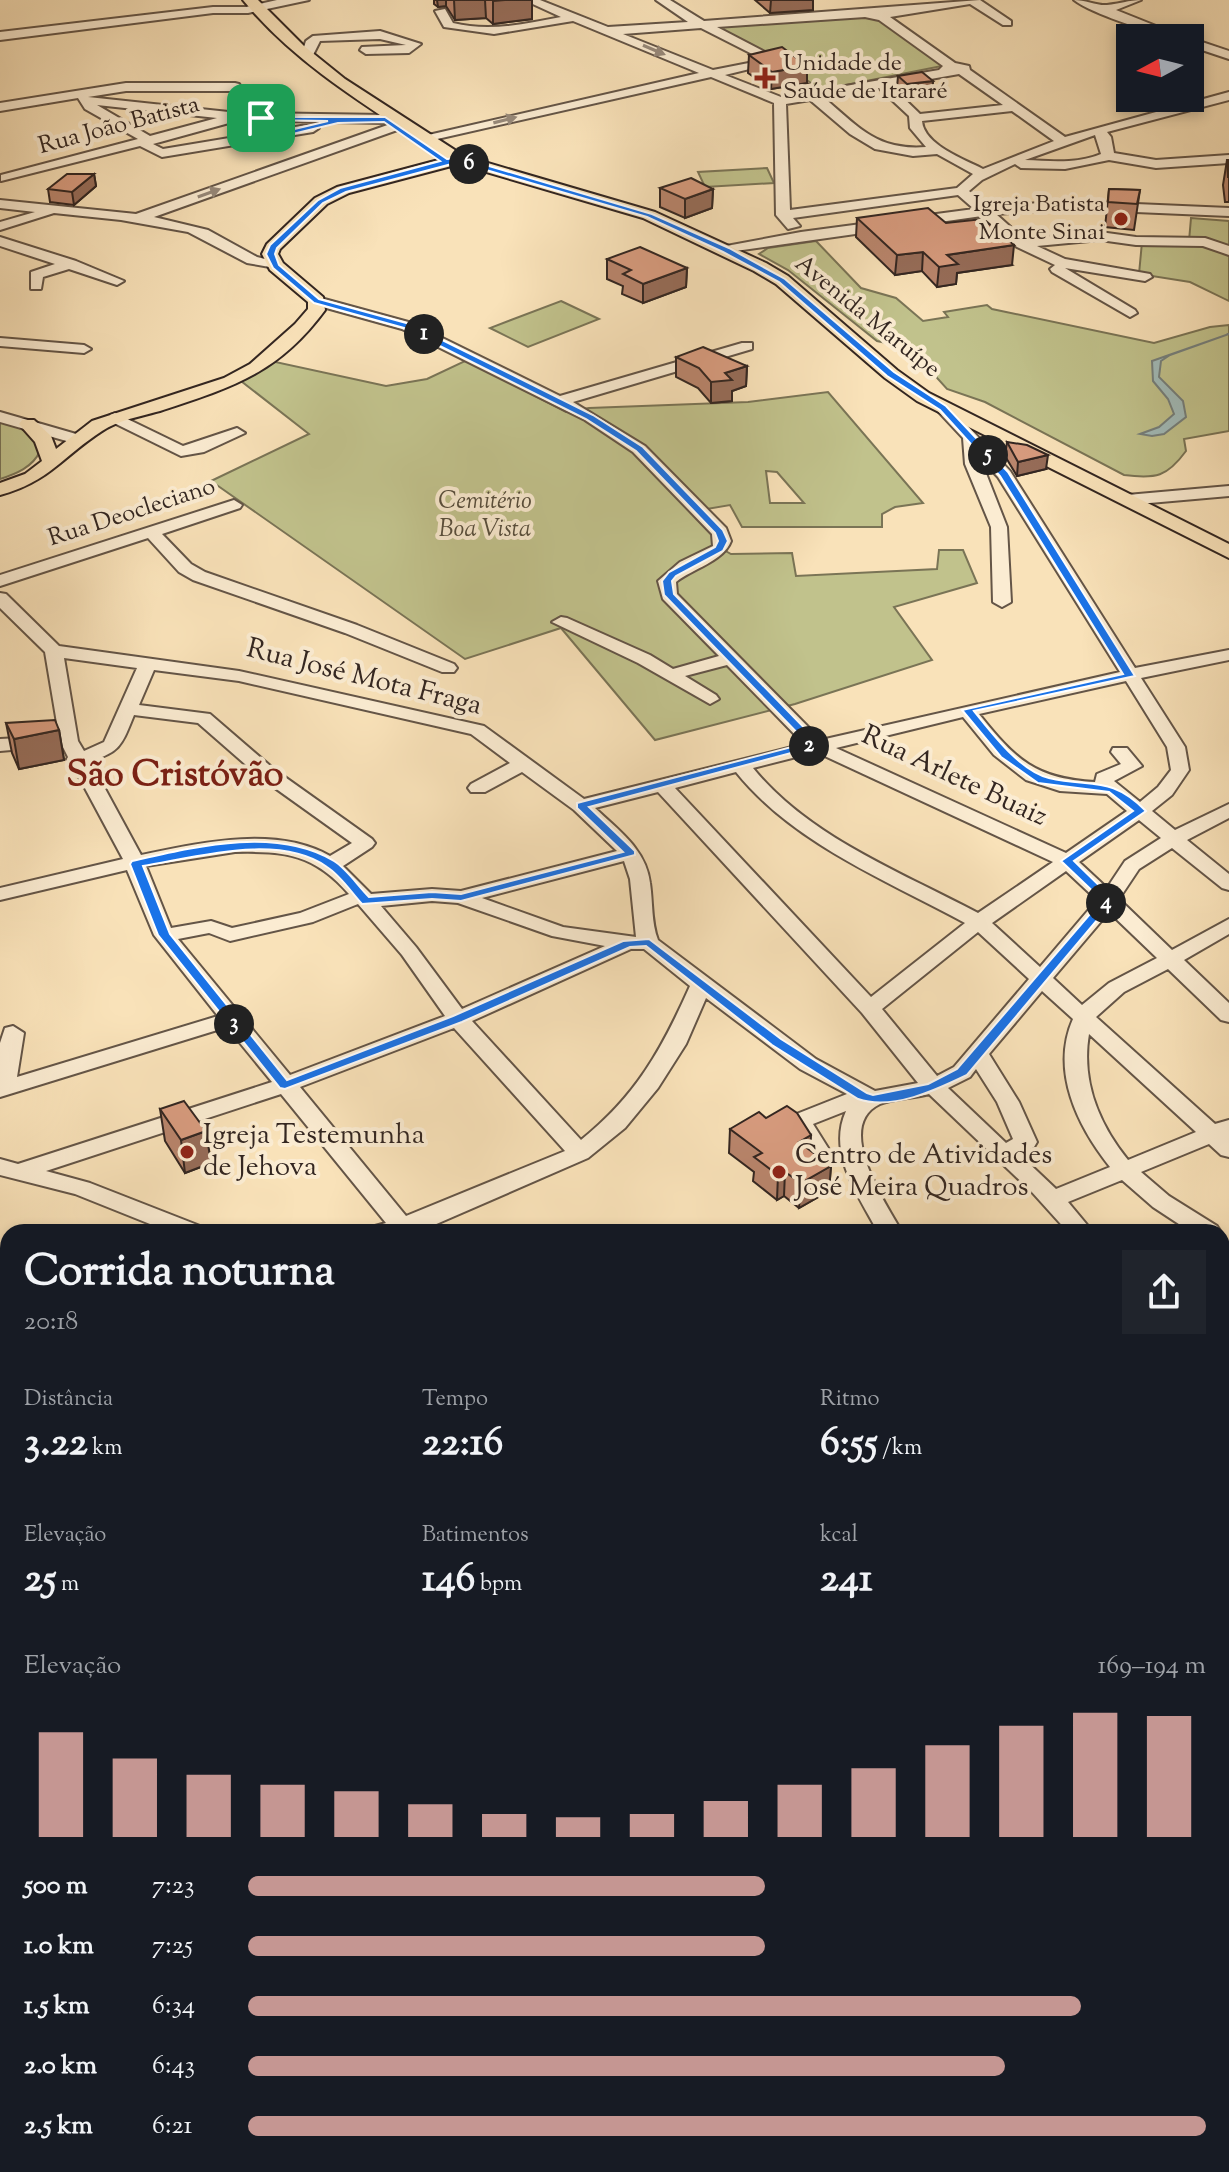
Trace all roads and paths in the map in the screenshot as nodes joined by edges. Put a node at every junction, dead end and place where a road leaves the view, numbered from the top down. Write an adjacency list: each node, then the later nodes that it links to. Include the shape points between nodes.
1 (222, 0): 11 (street)
2 (303, 0): 10 (street)
3 (530, 0): 15 (street)
4 (662, 0): 18 (street)
5 (858, 0): 14 (street)
6 (973, 0): 9 (street); 16 (street)
7 (1080, 0): 12 (street)
8 (1135, 0): 12 (street)
9 (943, 2): 14 (street)
10 (245, 4): 11 (street); 23 (main road, Avenida Maruípe); 40 (main road, Avenida Maruípe, via 306,63)
11 (213, 10): 20 (street)
12 (1103, 10): 17 (street)
13 (441, 11): 15 (street, via 448,25 477,31)
14 (876, 13): 18 (street); 25 (street)
15 (574, 18): 19 (street)
16 (1007, 23)
17 (1142, 24)
18 (708, 27): 19 (street); 26 (street, via 776,61)
19 (608, 31): 26 (street, one-way to 26)
20 (0, 36)
21 (1204, 47): 24 (street)
22 (366, 50): 23 (street, via 409,49 415,44 380,35 328,37 312,41)
23 (306, 52): 44 (main road, Avenida Maruípe, via 350,89)
24 (1229, 55)
25 (953, 69): 27 (street); 34 (street)
26 (706, 73): 31 (street); 44 (street, one-way to 26)
27 (881, 83): 28 (street); 38 (street)
28 (812, 95): 31 (street); 48 (street, via 881,148 908,154)
29 (1229, 96): 32 (street)
30 (81, 99): 33 (street); 36 (street); 36 (street, via 126,87 235,87 248,106); 46 (street)
31 (780, 101): 61 (street)
32 (1204, 101)
33 (0, 107)
34 (1016, 107): 38 (street); 45 (street)
35 (1159, 112): 41 (street)
36 (242, 117): 37 (street); 46 (street, Rua João Batista)
37 (261, 118): 39 (street); 43 (street)
38 (916, 118): 48 (street, via 919,134)
39 (338, 121): 40 (street); 43 (street)
40 (390, 123): 52 (main road, Avenida Maruípe); 62 (street, one-way to 40)
41 (1098, 131): 45 (street); 50 (street, via 1105,137)
42 (99, 137): 49 (street)
43 (272, 137): 46 (street, via 162,153)
44 (429, 139): 52 (main road, Avenida Maruípe)
45 (1064, 142): 53 (street)
46 (148, 143): 49 (street, Rua João Batista)
47 (55, 150): 55 (street)
48 (936, 150): 54 (street)
49 (112, 151): 55 (street, Rua João Batista)
50 (1108, 156): 51 (street, via 1156,164); 53 (street, via 1077,165)
51 (1229, 159)
52 (453, 161): 68 (main road, Avenida Maruípe, via 649,215); 71 (main road, via 343,190 321,201 273,247)
53 (1007, 164): 54 (street)
54 (983, 175): 56 (street)
55 (3, 179)
56 (961, 191): 59 (street); 61 (street)
57 (0, 204): 58 (street)
58 (52, 210): 62 (street); 63 (street)
59 (983, 211): 60 (street, via 1066,205); 64 (street); 66 (street)
60 (1229, 212)
61 (783, 215): 64 (street)
62 (135, 219): 67 (street, via 194,230)
63 (0, 226)
64 (801, 236): 68 (street)
65 (0, 241): 72 (street)
66 (1021, 243): 69 (street, via 1100,236 1205,242); 70 (street)
67 (233, 249): 71 (street); 73 (street)
68 (726, 250): 83 (main road, Avenida Maruípe, via 782,280 891,374)
69 (1229, 251)
70 (1045, 255): 74 (street, via 1072,266); 78 (street, via 1046,263)
71 (273, 260): 73 (street); 77 (main road)
72 (71, 264): 75 (street); 76 (street, via 36,275)
73 (254, 264): 77 (main road)
74 (1145, 277)
75 (117, 281)
76 (36, 286)
77 (309, 296): 82 (street, via 407,326); 85 (main road, via 316,310 256,368 230,382)
78 (1130, 313)
79 (0, 342): 81 (street)
80 (747, 346): 82 (street)
81 (84, 349)
82 (561, 401): 103 (street, Rua Arlete Buaiz, via 639,449 720,532 720,549 673,574 666,588)
83 (943, 408): 88 (street); 93 (main road, Avenida Maruípe)
84 (0, 417): 86 (street)
85 (115, 418): 87 (street, via 181,451); 89 (main road)
86 (28, 424): 89 (street); 90 (main road, via 44,440)
87 (237, 433)
88 (970, 435): 99 (street, via 973,464 999,527); 107 (street, via 1004,474)
89 (77, 439): 90 (main road)
90 (52, 464): 91 (main road)
91 (0, 489)
92 (1229, 491): 93 (street)
93 (1127, 500): 96 (main road, Avenida Maruípe)
94 (234, 505): 95 (street, Rua Deocleciano)
95 (150, 531): 97 (street, Rua Deocleciano); 105 (street, via 199,576)
96 (1229, 552)
97 (0, 581)
98 (0, 598): 101 (street)
99 (1002, 602)
100 (561, 622): 106 (street)
101 (54, 651): 104 (street, Rua José Mota Fraga); 113 (street)
102 (1229, 655): 107 (street)
103 (732, 658): 106 (street); 112 (street, Rua Arlete Buaiz)
104 (148, 664): 109 (street); 115 (street, Rua José Mota Fraga, via 239,676 461,725 490,738)
105 (448, 668)
106 (670, 675): 108 (street)
107 (1130, 676): 110 (street); 122 (street, via 1181,760 1175,780)
108 (710, 699)
109 (128, 709): 113 (street, via 108,749); 127 (street, via 203,718 248,759 365,843)
110 (967, 710): 112 (street); 119 (street, via 1005,754 1042,780)
111 (0, 745): 113 (street)
112 (815, 745): 116 (street); 125 (street, Rua Arlete Buaiz)
113 (73, 750): 126 (street)
114 (1120, 752): 119 (street, via 1134,765 1104,778)
115 (521, 765): 118 (street); 120 (street, Rua José Mota Fraga)
116 (740, 765): 117 (street); 133 (street, via 762,792 808,830)
117 (662, 785): 120 (street); 140 (street)
118 (478, 788)
119 (1112, 789): 122 (street)
120 (581, 806): 124 (street, Rua José Mota Fraga)
121 (1229, 810): 123 (street)
122 (1140, 811): 123 (street); 125 (street)
123 (1173, 838): 128 (street); 132 (street, via 1132,865)
124 (631, 853): 130 (street); 136 (street, via 640,879 644,930)
125 (1067, 861): 132 (street, Rua Arlete Buaiz); 133 (street)
126 (136, 864): 127 (street, via 261,846 297,849); 129 (street); 135 (street)
127 (332, 864): 131 (street)
128 (1229, 884)
129 (0, 894)
130 (461, 897): 131 (street); 136 (street, via 559,932)
131 (364, 898): 135 (street, via 230,935 211,927); 144 (street)
132 (1108, 900): 137 (street, Rua Arlete Buaiz); 138 (street)
133 (979, 922): 138 (street); 140 (street)
134 (1229, 925): 137 (street)
135 (164, 935): 143 (street)
136 (638, 943): 139 (street); 144 (street)
137 (1169, 960): 141 (street, Rua Arlete Buaiz); 142 (street, via 1119,985)
138 (1041, 979): 142 (street); 146 (street)
139 (701, 985): 150 (street, via 808,1064); 153 (street, via 675,1044 650,1083 617,1123)
140 (870, 1008): 148 (street)
141 (1229, 1015)
142 (1082, 1018): 151 (street); 157 (street, via 1075,1043 1083,1107 1096,1136)
143 (230, 1019): 147 (street); 149 (street)
144 (458, 1019): 147 (street); 153 (street)
145 (13, 1033): 149 (street)
146 (979, 1056): 148 (street); 154 (street, via 1026,1142)
147 (285, 1085): 156 (street); 160 (street)
148 (933, 1087): 150 (street); 154 (street)
149 (4, 1089)
150 (868, 1098): 155 (street, via 802,1120); 162 (street, via 848,1136 862,1182)
151 (1221, 1130): 152 (street); 157 (street)
152 (1229, 1150)
153 (580, 1153): 161 (street)
154 (1003, 1153): 158 (street)
155 (824, 1159)
156 (10, 1169): 159 (street, via 121,1201)
157 (1124, 1172): 158 (street); 164 (street)
158 (1054, 1199): 163 (street)
159 (174, 1224)
160 (392, 1224)
161 (411, 1224)
162 (886, 1224)
163 (1074, 1224)
164 (1196, 1224)

